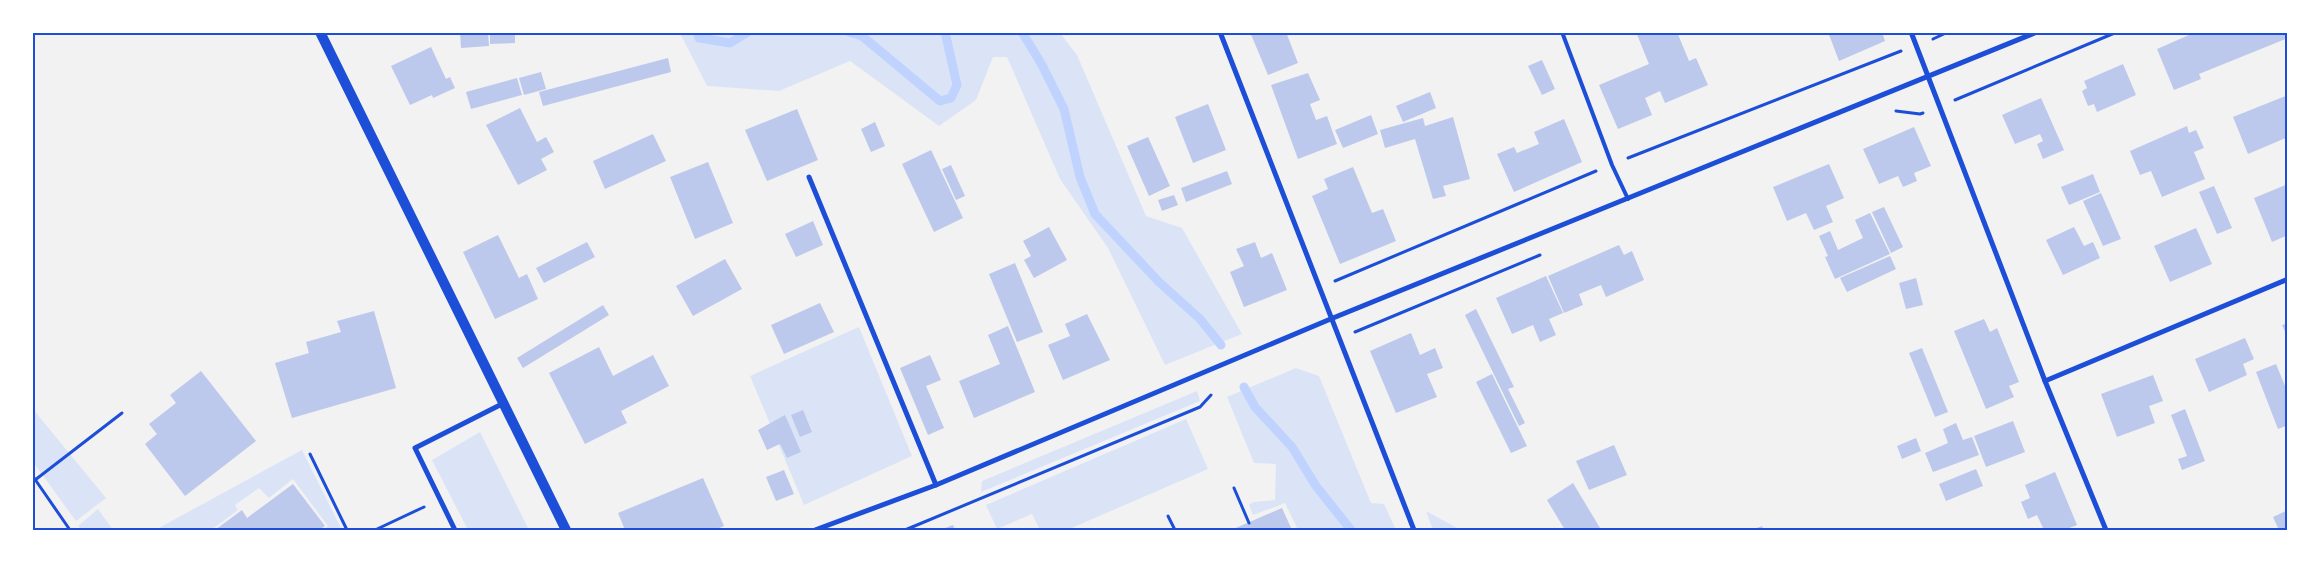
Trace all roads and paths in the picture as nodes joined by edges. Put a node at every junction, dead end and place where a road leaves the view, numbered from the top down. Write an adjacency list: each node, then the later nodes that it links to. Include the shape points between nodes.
1 (320, 32): 22 (main road)
2 (1220, 32): 17 (street)
3 (1562, 32): 12 (lane)
4 (1911, 32): 8 (street)
5 (1948, 32): 8 (path)
6 (2037, 32): 9 (street)
7 (2117, 32): 10 (path)
8 (1916, 46): 9 (street); 12 (path)
9 (1928, 78): 10 (street); 14 (street)
10 (1939, 106): 11 (path, via 1920,114 1899,110); 20 (street)
11 (1888, 112)
12 (1612, 165): 14 (lane); 17 (path)
13 (809, 177): 27 (street)
14 (1628, 199): 18 (street)
15 (1541, 255): 19 (path)
16 (2288, 279): 20 (street)
17 (1320, 287): 18 (street)
18 (1333, 318): 19 (street); 27 (street)
19 (1340, 338): 40 (street)
20 (2045, 381): 41 (street)
21 (1211, 395): 38 (path, via 1200,406)
22 (504, 403): 29 (street, via 415,448); 36 (main road)
23 (122, 413): 26 (path)
24 (310, 454): 33 (path)
25 (32, 475): 26 (path)
26 (35, 480): 32 (path)
27 (936, 485): 37 (street)
28 (1234, 488): 31 (path)
29 (440, 499): 34 (path); 35 (street)
30 (1168, 516): 39 (path)
31 (1248, 523)
32 (70, 530)
33 (347, 530)
34 (375, 530)
35 (455, 530)
36 (566, 530)
37 (815, 530)
38 (905, 530)
39 (1174, 530)
40 (1414, 530)
41 (2106, 530)

